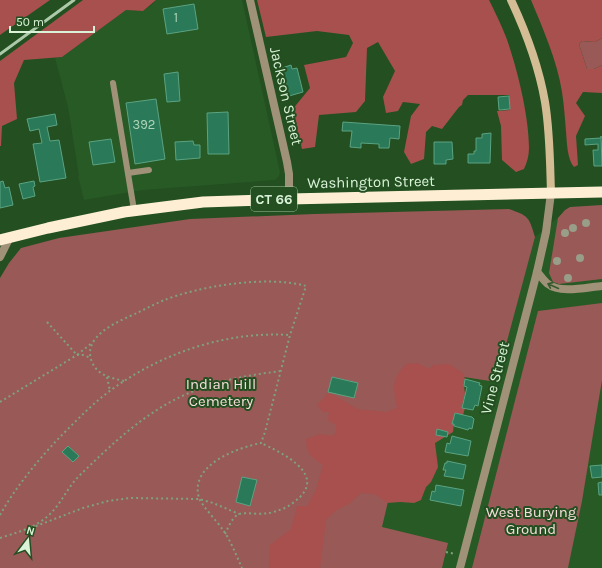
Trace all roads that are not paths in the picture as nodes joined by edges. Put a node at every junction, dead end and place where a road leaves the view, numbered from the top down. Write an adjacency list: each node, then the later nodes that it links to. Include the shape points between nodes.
1 (250, 0): 8 (street, Jackson Street, via 287,162)
2 (511, 0): 7 (main road, via 532,53 545,102)
3 (113, 83): 5 (lane)
4 (149, 170): 5 (lane)
5 (128, 173): 9 (lane)
6 (602, 192): 7 (highway, Washington Street / CT 66)
7 (551, 193): 8 (highway, Washington Street / CT 66); 12 (street, Vine Street)
8 (289, 199): 9 (highway, Washington Street / CT 66, via 203,202)
9 (134, 210): 10 (highway, Washington Street / CT 66)
10 (5, 239): 11 (street)
11 (0, 257)
12 (538, 272): 13 (street, one-way to 12, via 555,288); 14 (street, Vine Street)
13 (602, 286)
14 (460, 568)

